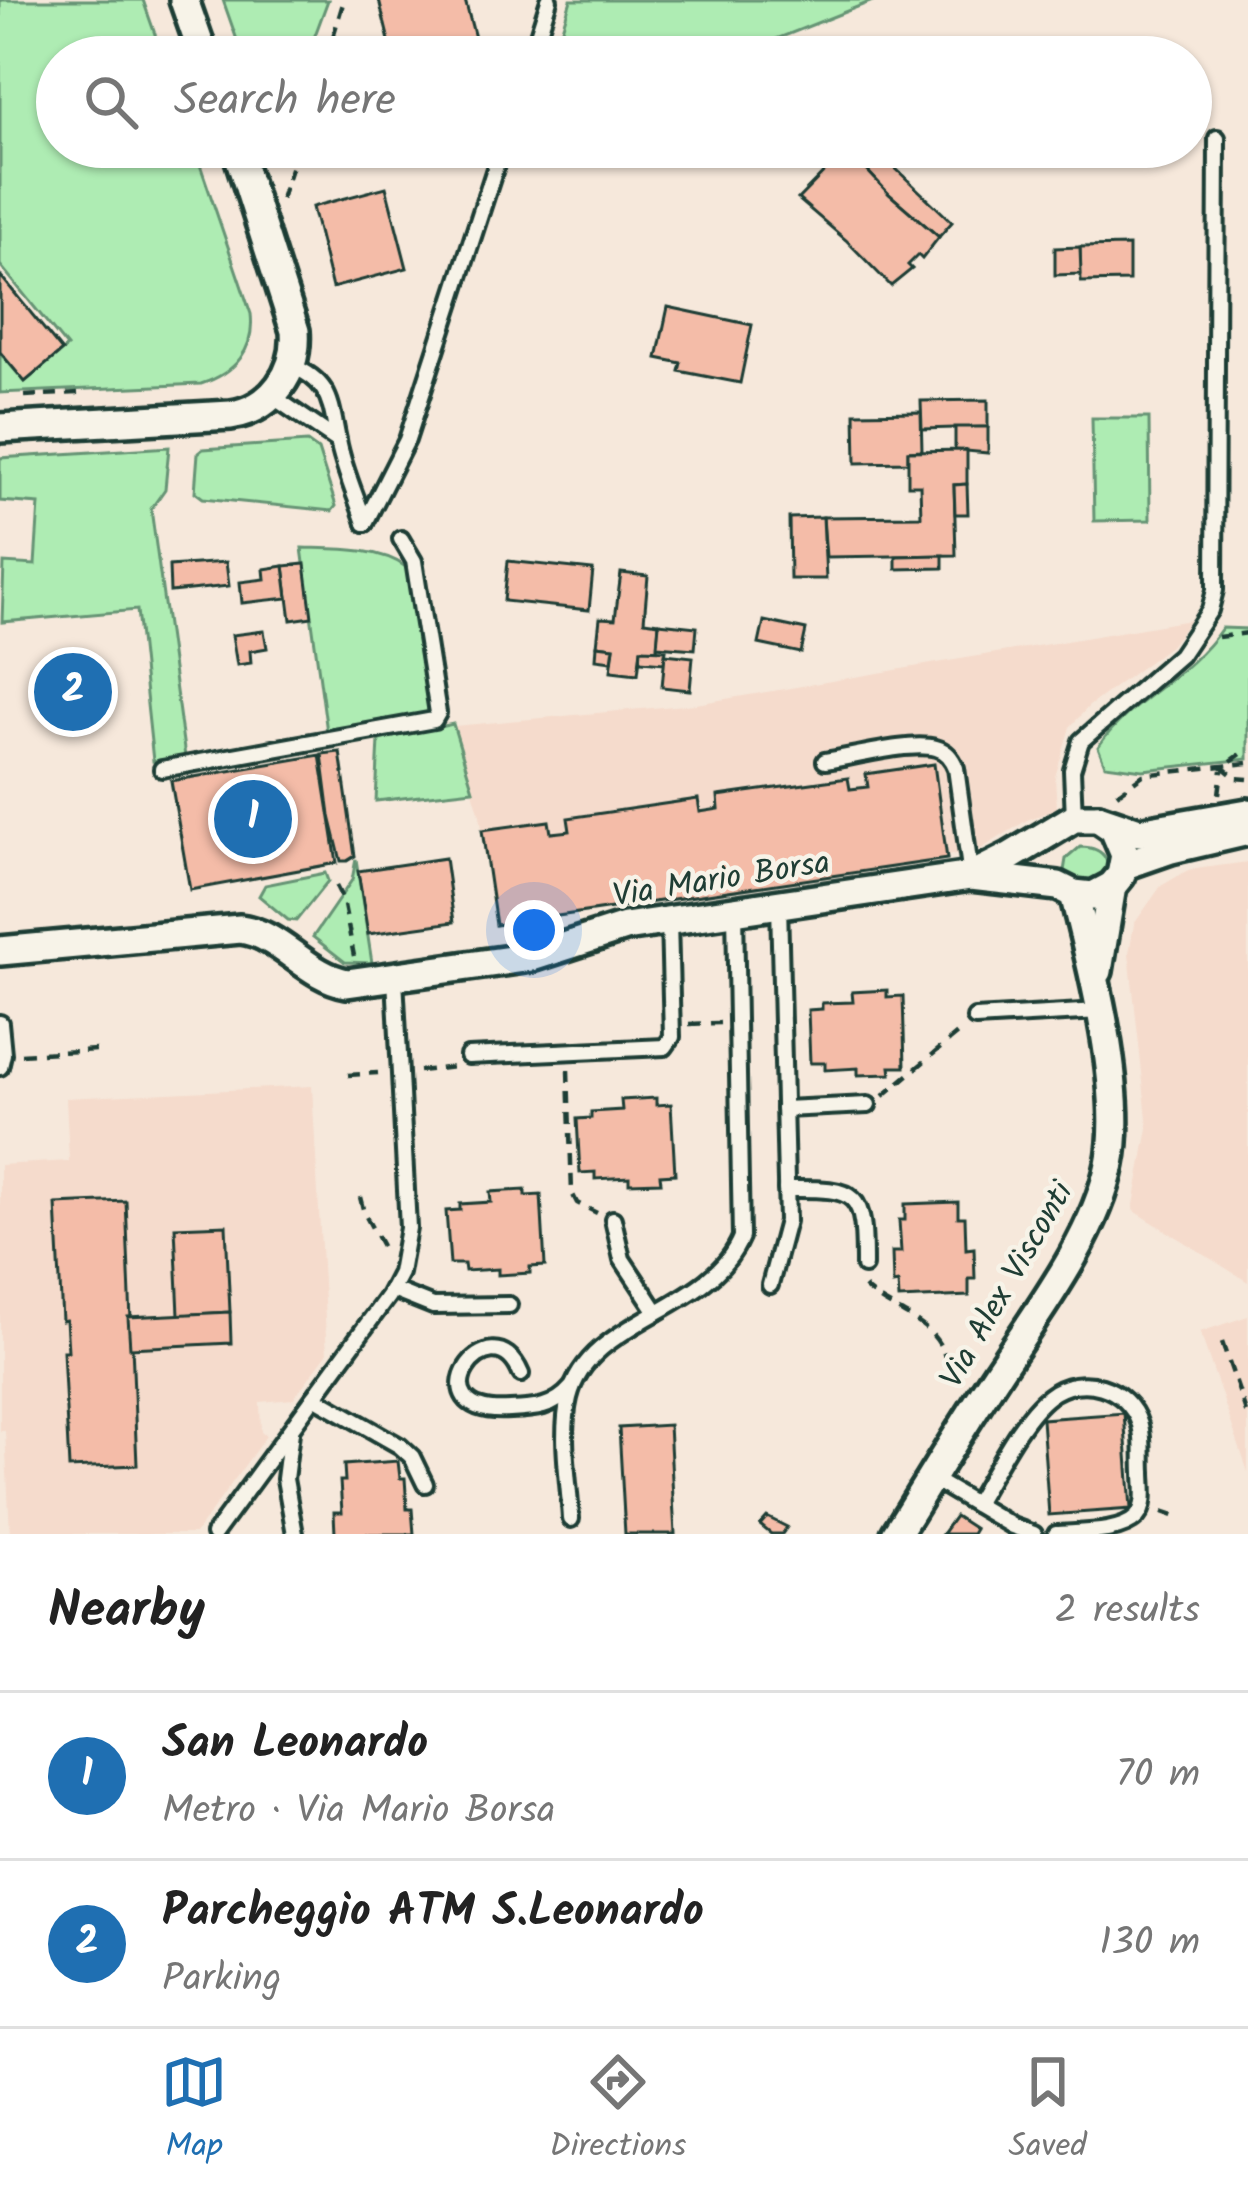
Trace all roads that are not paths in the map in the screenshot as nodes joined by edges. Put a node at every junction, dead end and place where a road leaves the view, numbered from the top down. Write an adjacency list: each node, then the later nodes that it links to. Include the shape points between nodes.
1 (184, 0): 3 (street)
2 (549, 0): 4 (lane)
3 (197, 36)
4 (538, 36)
5 (1217, 138): 15 (lane, via 1215,590 1180,655 1081,741 1072,770)
6 (243, 168): 8 (street, via 292,314 296,343)
7 (495, 168): 10 (lane, via 407,440 364,523)
8 (282, 380): 9 (street, via 259,406 231,416); 10 (lane); 10 (lane, via 316,381 332,400)
9 (0, 428)
10 (338, 441)
11 (401, 539): 13 (lane, via 412,552 437,717)
12 (825, 761): 17 (lane, via 922,747 948,754)
13 (162, 769)
14 (1248, 813): 15 (street, via 1139,832)
15 (1077, 821): 17 (street, Via Mario Borsa); 18 (street, via 1114,829 1122,840); 19 (street, via 1051,836 1046,855)
16 (1248, 831): 18 (street, Via Mario Borsa, via 1171,849)
17 (970, 876): 19 (street, Via Mario Borsa); 20 (street, Via Mario Borsa)
18 (1119, 876): 19 (street, Via Mario Borsa, via 1093,896); 25 (street, Via Alex Visconti)
19 (1066, 890): 25 (street, Via Alex Visconti)
20 (778, 904): 21 (street, Via Mario Borsa); 32 (lane)
21 (735, 910): 22 (street, Via Mario Borsa); 39 (lane, via 741,1238 720,1270)
22 (669, 920): 24 (street, Via Mario Borsa, via 532,957); 29 (lane, via 672,1037 665,1047)
23 (0, 951): 24 (street, Via Mario Borsa, via 240,929 328,979)
24 (395, 978): 37 (lane, via 409,1228)
25 (1096, 981): 26 (street, Via Alex Visconti)
26 (1100, 1011): 27 (lane); 44 (street, Via Alex Visconti, via 1114,1117 1102,1193 1061,1273)
27 (975, 1018)
28 (0, 1023): 30 (lane)
29 (469, 1056)
30 (2, 1061)
31 (868, 1105): 32 (lane)
32 (784, 1108): 33 (lane)
33 (786, 1189): 35 (lane, via 851,1197 862,1216); 36 (lane, via 784,1241)
34 (614, 1220): 39 (lane, via 622,1259)
35 (864, 1266)
36 (770, 1285)
37 (393, 1289): 38 (lane, via 433,1306); 42 (lane)
38 (508, 1305)
39 (657, 1312): 41 (lane, via 600,1350)
40 (521, 1374): 41 (lane, via 501,1352 481,1352 461,1375 464,1395 488,1412 536,1409)
41 (574, 1384): 47 (lane, via 567,1428)
42 (314, 1397): 43 (lane); 45 (lane, via 400,1446)
43 (292, 1427): 48 (lane); 49 (lane, via 285,1479)
44 (931, 1478): 46 (lane); 50 (street, Via Alex Visconti)
45 (425, 1484)
46 (975, 1504): 51 (lane); 52 (lane, via 1042,1402 1066,1385 1106,1387 1139,1424 1143,1506 1125,1527)
47 (571, 1519)
48 (214, 1534)
49 (295, 1534)
50 (896, 1534)
51 (1034, 1534)
52 (1056, 1534)

